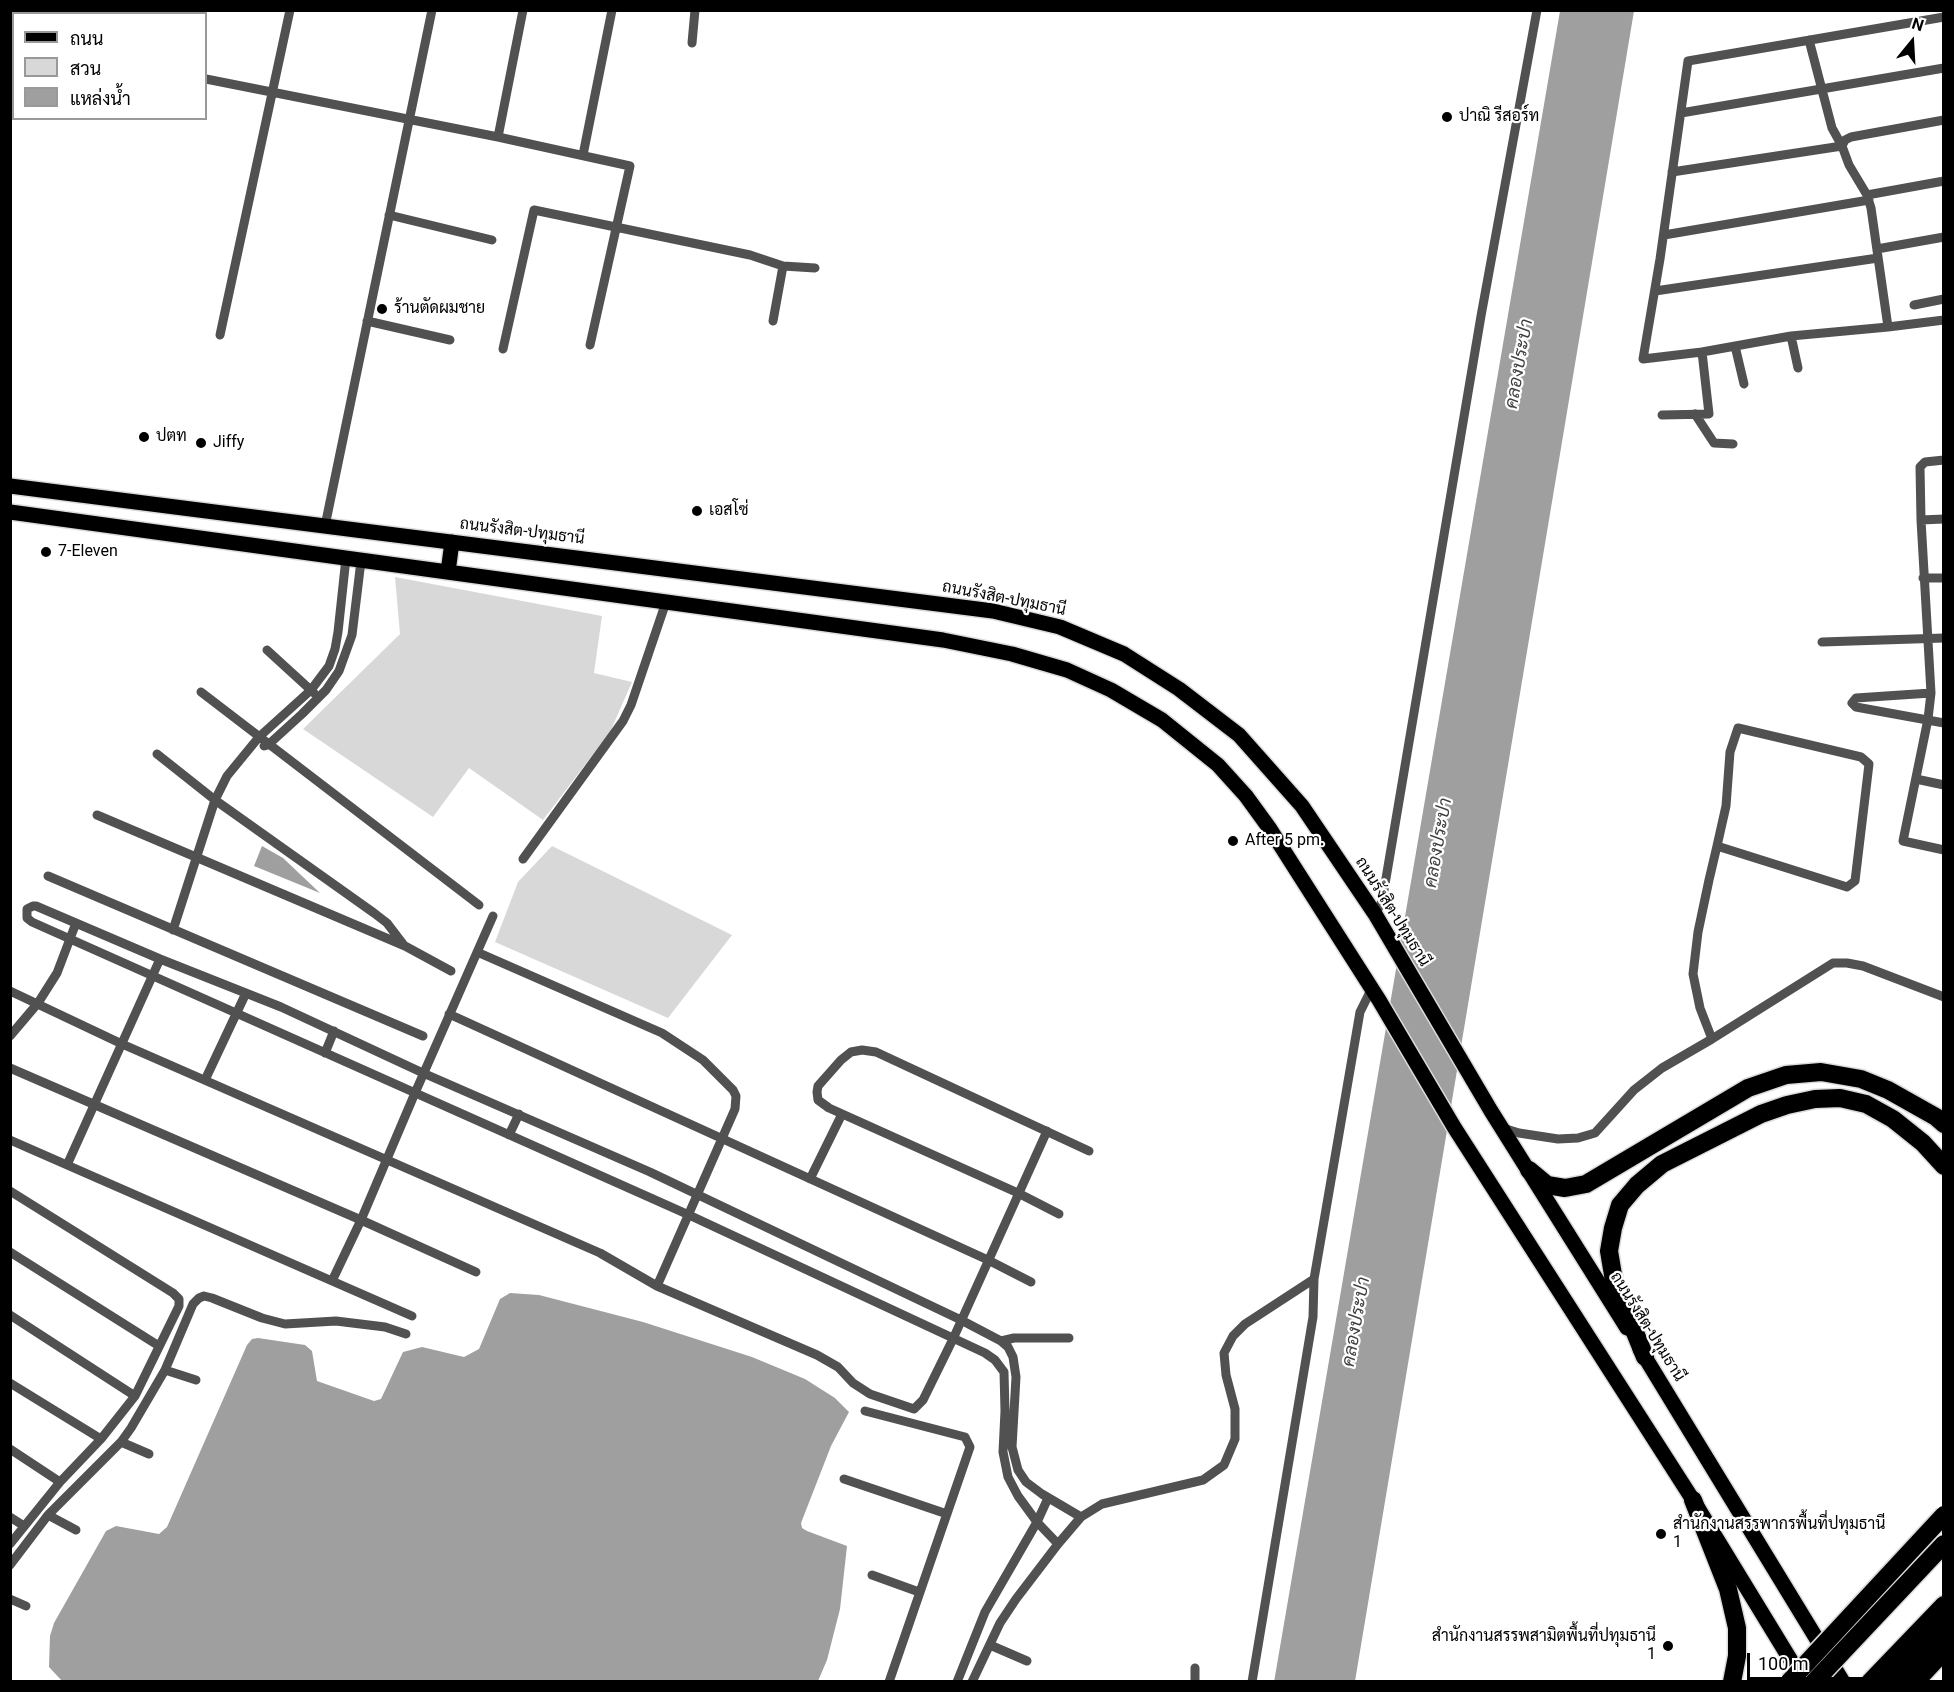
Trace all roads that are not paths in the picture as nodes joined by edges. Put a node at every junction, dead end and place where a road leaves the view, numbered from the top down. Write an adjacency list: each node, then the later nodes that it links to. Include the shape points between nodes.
1 (290, 10): 13 (street)
2 (432, 10): 16 (street)
3 (523, 10): 17 (street)
4 (612, 10): 19 (street)
5 (695, 10): 9 (street)
6 (1537, 10): 87 (street, via 1481,316 1383,902)
7 (1944, 17): 8 (street)
8 (1809, 40): 12 (street); 14 (street, via 1688,61)
9 (692, 43)
10 (1944, 68): 12 (street)
11 (207, 79): 13 (street)
12 (1822, 89): 14 (street); 18 (street, via 1832,128)
13 (272, 92): 16 (street); 38 (street)
14 (1681, 113): 20 (street)
15 (1944, 120): 18 (street, via 1851,137)
16 (408, 121): 17 (street); 23 (street)
17 (498, 137): 19 (street)
18 (1842, 146): 20 (street); 22 (street)
19 (583, 155): 24 (street, via 630,166)
20 (1672, 172): 25 (street)
21 (1944, 181): 22 (street)
22 (1868, 198): 25 (street); 28 (street)
23 (389, 215): 27 (street); 34 (street)
24 (617, 227): 29 (street, via 750,255); 41 (street); 43 (street, via 534,210)
25 (1664, 235): 31 (street)
26 (1944, 237): 28 (street)
27 (492, 240)
28 (1878, 254): 31 (street); 37 (street)
29 (783, 266): 30 (street); 35 (street)
30 (815, 268)
31 (1655, 291): 44 (street, via 1643,359)
32 (1944, 299): 33 (street)
33 (1914, 305)
34 (367, 321): 40 (street); 55 (street)
35 (774, 321)
36 (1944, 321): 37 (street)
37 (1888, 327): 39 (street)
38 (220, 334)
39 (1791, 336): 42 (street); 45 (street)
40 (450, 340)
41 (590, 345)
42 (1735, 346): 44 (street); 46 (street)
43 (503, 349)
44 (1702, 352): 47 (street, via 1709,414)
45 (1798, 369)
46 (1744, 384)
47 (1695, 414): 48 (street); 49 (street, via 1714,443)
48 (1662, 415)
49 (1733, 444)
50 (1944, 460): 54 (street, via 1925,462 1920,468)
51 (10, 486): 55 (main road, ถนนรังสิต-ปทุมธานี)
52 (10, 512): 57 (main road)
53 (1944, 519): 54 (street)
54 (1921, 520): 60 (street)
55 (325, 526): 56 (main road, ถนนรังสิต-ปทุมธานี)
56 (452, 542): 59 (main road); 87 (main road, ถนนรังสิต-ปทุมธานี, via 940,603 1026,618 1081,634 1144,665 1239,735 1302,806)
57 (346, 558): 58 (main road); 67 (street, via 334,649 328,666)
58 (362, 561): 59 (main road); 70 (street, via 348,650 339,671)
59 (448, 572): 62 (main road)
60 (1923, 578): 61 (street); 63 (street)
61 (1944, 578)
62 (666, 602): 84 (street, via 623,722); 99 (main road, via 943,640 1003,652 1067,670 1129,699 1190,741 1246,796)
63 (1928, 638): 64 (street); 65 (street); 69 (street)
64 (1944, 638)
65 (1822, 642)
66 (267, 650): 67 (street)
67 (311, 690): 70 (street); 73 (street)
68 (201, 692): 73 (street)
69 (1931, 693): 71 (street); 71 (street, via 1857,698 1852,702 1854,706)
70 (318, 698): 74 (street)
71 (1928, 719): 72 (street); 77 (street)
72 (1944, 723)
73 (259, 737): 74 (street); 75 (street)
74 (268, 745): 75 (street); 86 (street)
75 (250, 749): 79 (street, via 227,776)
76 (157, 754): 79 (street)
77 (1916, 779): 78 (street); 82 (street, via 1903,841)
78 (1944, 785)
79 (216, 800): 83 (street); 92 (street, via 387,923)
80 (97, 815): 83 (street)
81 (1717, 846): 81 (street, via 1726,806 1730,752 1738,728 1861,757 1869,764 1855,881 1847,887); 107 (street, via 1693,974)
82 (1944, 850)
83 (196, 858): 90 (street); 92 (street)
84 (523, 859)
85 (48, 876): 90 (street)
86 (478, 905)
87 (1375, 914): 119 (main road, ถนนรังสิต-ปทุมธานี)
88 (493, 916): 93 (street)
89 (76, 923): 91 (street); 91 (street, via 36,906 27,909 27,918 32,922); 94 (street)
90 (173, 930): 106 (street)
91 (70, 938): 96 (street); 101 (street, via 57,973)
92 (405, 946): 95 (street)
93 (477, 952): 103 (street); 123 (street, via 662,1033 703,1060 736,1096)
94 (160, 959): 96 (street); 98 (street)
95 (451, 971)
96 (152, 976): 102 (street); 108 (street)
97 (10, 991): 101 (street)
98 (246, 993): 102 (street); 104 (street)
99 (1375, 995): 140 (street, via 1360,1012); 165 (main road, via 1454,1127)
100 (1944, 997): 107 (street, via 1863,966 1833,963)
101 (38, 1002): 105 (street); 108 (street)
102 (237, 1014): 109 (street); 112 (street)
103 (449, 1014): 111 (street); 123 (street)
104 (334, 1031): 109 (street); 111 (street)
105 (10, 1036)
106 (423, 1036)
107 (1712, 1039): 119 (street, via 1662,1068 1634,1090 1595,1133 1558,1139)
108 (122, 1044): 112 (street); 114 (street)
109 (325, 1053): 113 (street)
110 (10, 1068): 114 (street)
111 (423, 1072): 113 (street); 116 (street)
112 (205, 1080): 126 (street)
113 (414, 1093): 122 (street); 126 (street)
114 (95, 1104): 127 (street); 136 (street)
115 (1925, 1111): 118 (highway); 120 (highway); 129 (highway, via 1861,1079 1821,1072 1786,1075 1748,1089 1586,1184 1565,1188 1547,1185)
116 (519, 1114): 122 (street); 133 (street)
117 (842, 1114): 121 (street, via 818,1100 818,1086 841,1060 862,1050 892,1058); 130 (street); 132 (street)
118 (1944, 1124)
119 (1503, 1128): 129 (main road, ถนนรังสิต-ปทุมธานี)
120 (1944, 1129)
121 (1047, 1131): 125 (street); 132 (street)
122 (509, 1135): 135 (street)
123 (723, 1139): 130 (street); 133 (street)
124 (10, 1140): 127 (street)
125 (1089, 1151)
126 (387, 1160): 136 (street); 143 (street, via 600,1253)
127 (67, 1165): 141 (street)
128 (1944, 1166): 152 (highway, via 1893,1119 1866,1104 1840,1098 1815,1099 1761,1114 1662,1164 1620,1205 1609,1251 1614,1281)
129 (1529, 1170): 152 (main road, ถนนรังสิต-ปทุมธานี)
130 (810, 1179): 138 (street)
131 (10, 1191): 151 (street, via 179,1299)
132 (1018, 1193): 134 (street); 138 (street)
133 (698, 1195): 135 (street); 146 (street)
134 (1059, 1214)
135 (689, 1215): 143 (street); 149 (street)
136 (361, 1220): 139 (street); 141 (street)
137 (10, 1252): 151 (street)
138 (988, 1260): 142 (street); 146 (street)
139 (476, 1272)
140 (1314, 1279): 170 (street, via 1245,1324 1224,1353 1235,1409 1235,1439 1224,1465 1203,1480 1102,1504); 193 (street, via 1313,1317)
141 (332, 1281): 145 (street)
142 (1031, 1282)
143 (657, 1286): 149 (street, via 817,1355 862,1390 914,1409 924,1400)
144 (10, 1315): 156 (street)
145 (412, 1316)
146 (962, 1320): 149 (street); 150 (street)
147 (406, 1334): 153 (street, via 385,1326 336,1321 272,1322 204,1296 194,1304)
148 (1069, 1338): 150 (street)
149 (953, 1339): 171 (street, via 985,1353 1004,1372 1003,1452 1008,1477)
150 (1001, 1341): 164 (street, via 1013,1357 1016,1377 1012,1447 1017,1470)
151 (159, 1346): 156 (street)
152 (1645, 1358): 199 (main road, ถนนรังสิต-ปทุมธานี)
153 (165, 1370): 154 (street); 159 (street)
154 (196, 1380)
155 (10, 1383): 158 (street)
156 (135, 1395): 158 (street)
157 (865, 1411): 166 (street, via 949,1432 969,1441 969,1452)
158 (101, 1439): 163 (street)
159 (121, 1442): 161 (street); 167 (street)
160 (10, 1449): 163 (street)
161 (149, 1454)
162 (843, 1479): 166 (street)
163 (60, 1482): 172 (street)
164 (1048, 1498): 170 (street); 171 (street)
165 (1693, 1500): 194 (highway, via 1728,1589 1737,1628 1737,1656); 196 (main road)
166 (947, 1514): 180 (street)
167 (48, 1515): 173 (street); 178 (street)
168 (1944, 1515): 195 (highway, bridge)
169 (10, 1517): 172 (street)
170 (1081, 1517): 175 (street)
171 (1037, 1522): 175 (street); 190 (street, via 985,1612)
172 (24, 1526): 174 (street)
173 (76, 1530)
174 (10, 1544)
175 (1058, 1544): 185 (street, via 1000,1623)
176 (1944, 1544): 197 (highway, bridge)
177 (1944, 1560): 198 (highway)
178 (10, 1565)
179 (872, 1575): 180 (street)
180 (919, 1592): 189 (street)
181 (10, 1599): 183 (street)
182 (1944, 1605): 200 (highway)
183 (26, 1606)
184 (1944, 1629): 201 (highway)
185 (990, 1646): 187 (street); 191 (street)
186 (1944, 1651): 202 (highway)
187 (1027, 1661)
188 (1195, 1668): 192 (street)
189 (889, 1682)
190 (957, 1682)
191 (972, 1682)
192 (1195, 1682)
193 (1252, 1682)
194 (1731, 1682)
195 (1789, 1682)
196 (1804, 1682)
197 (1814, 1682)
198 (1829, 1682)
199 (1843, 1682)
200 (1870, 1682)
201 (1894, 1682)
202 (1915, 1682)

